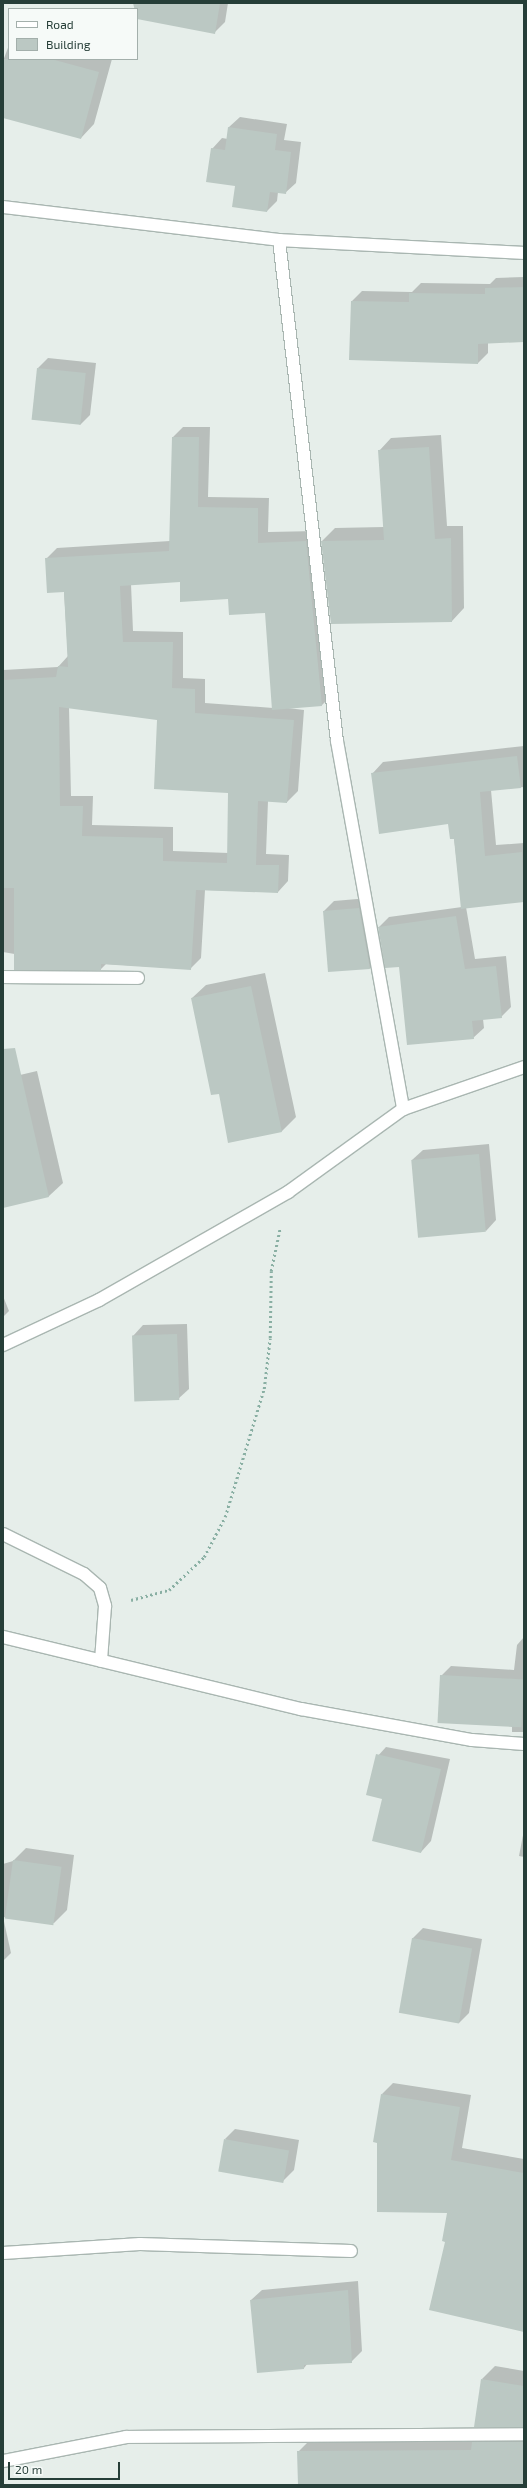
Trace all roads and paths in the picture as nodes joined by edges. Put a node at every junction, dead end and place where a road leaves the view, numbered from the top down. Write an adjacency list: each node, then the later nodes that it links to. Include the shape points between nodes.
1 (3, 207): 2 (street)
2 (279, 240): 3 (street); 7 (street, via 337,741)
3 (524, 253)
4 (3, 977): 5 (street)
5 (138, 978)
6 (524, 1067): 7 (street)
7 (403, 1109): 8 (street)
8 (288, 1192): 9 (street, via 99,1300); 11 (path, via 271,1271 270,1338 264,1389 225,1517 204,1557 169,1590)
9 (3, 1345)
10 (3, 1534): 11 (street, via 84,1574 100,1588)
11 (105, 1606): 13 (street)
12 (3, 1637): 13 (street)
13 (101, 1661): 14 (street, via 301,1710 472,1740)
14 (524, 1744)
15 (351, 2251): 16 (street, via 140,2244)
16 (3, 2253)
17 (524, 2434): 18 (street, via 126,2437)
18 (3, 2461)

